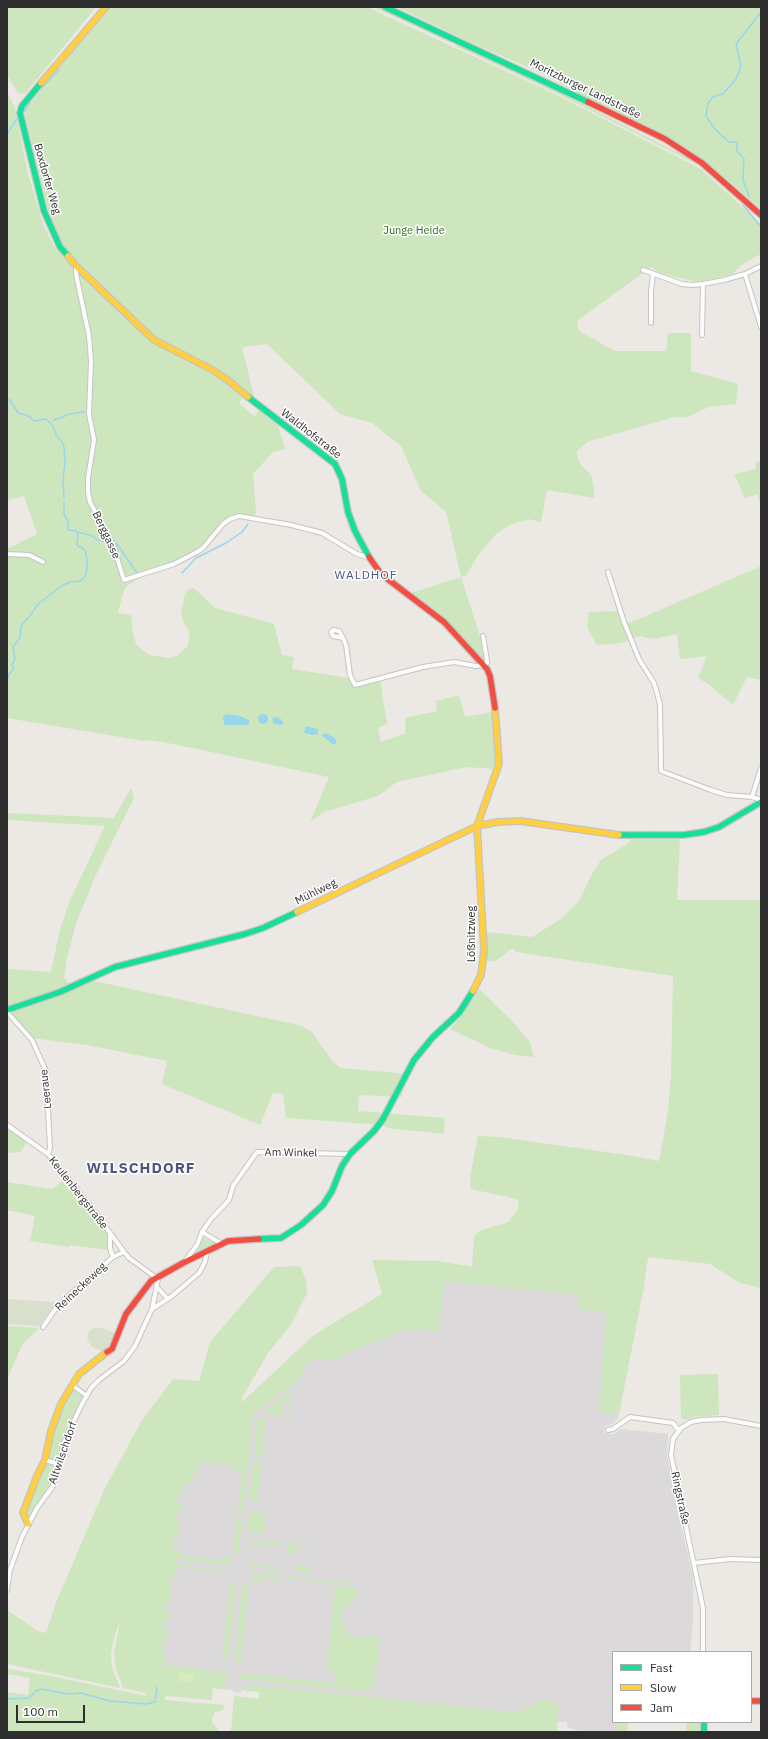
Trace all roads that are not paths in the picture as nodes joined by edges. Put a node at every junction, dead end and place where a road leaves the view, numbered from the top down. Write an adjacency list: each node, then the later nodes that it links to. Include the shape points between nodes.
1 (106, 7): 4 (street, Boxdorfer Weg, via 29,96 20,113 44,211 60,247)
2 (385, 7): 3 (street, Moritzburger Landstraße, via 665,139 702,164)
3 (761, 215)
4 (76, 266): 13 (street, Boxdorfer Weg, via 154,340 211,369); 15 (street, Berggasse, via 91,361 89,414 94,440 88,492 93,508 113,545 124,580 174,564 197,552 223,524 239,516 322,533 357,554)
5 (761, 266): 8 (street)
6 (643, 270): 7 (street)
7 (653, 274): 9 (street, via 682,284); 10 (street)
8 (745, 274): 9 (street); 11 (street)
9 (703, 284): 12 (street)
10 (651, 323)
11 (761, 327)
12 (702, 335)
13 (241, 392): 15 (street, Waldhofstraße, via 335,464 342,479 348,512 355,531)
14 (7, 554): 16 (street, via 29,555)
15 (370, 558): 20 (street, Waldhofstraße, via 381,574 444,622)
16 (43, 562)
17 (608, 572): 22 (street, via 636,653 657,693 661,712 661,771 716,792)
18 (483, 636): 20 (street, Lößnitzweg, via 487,660)
19 (343, 638): 20 (street, via 350,675 355,685 438,664 454,662)
20 (484, 665): 24 (street, Lößnitzweg, via 490,676 493,692 499,764)
21 (761, 768): 22 (street)
22 (752, 798): 23 (street)
23 (761, 801): 24 (street, Mühlweg, via 719,827 683,835 605,834 520,821)
24 (478, 826): 25 (street, Mühlweg, via 264,928 115,967 60,992); 28 (street, Lößnitzweg, via 484,951 481,975 460,1013 433,1037 414,1060 383,1119)
25 (7, 1011): 27 (street, Leeraue, via 32,1040 46,1071 50,1148)
26 (7, 1125): 27 (street, Keulenbergstraße)
27 (48, 1154): 30 (street, Keulenbergstraße)
28 (350, 1154): 29 (street, Am Winkel, via 257,1152 233,1186 229,1200 210,1219); 31 (street, Lößnitzweg, via 332,1191 323,1204 301,1225 282,1238 240,1240)
29 (202, 1232): 31 (street); 35 (street, Am Winkel, via 197,1245)
30 (110, 1233): 33 (street, Keulenbergstraße); 34 (street, Keulenbergstraße)
31 (222, 1244): 32 (street)
32 (207, 1251): 35 (street); 38 (street, via 202,1269)
33 (124, 1252): 34 (street, Reineckeweg); 36 (street, Keulenbergstraße)
34 (113, 1256): 40 (street, Reineckeweg, via 56,1308)
35 (183, 1263): 36 (street)
36 (158, 1279): 37 (street, Altwilschdorf); 41 (street, via 151,1282 126,1314 112,1349 79,1374)
37 (156, 1286): 38 (street); 39 (street, Altwilschdorf)
38 (168, 1298): 39 (street)
39 (152, 1309): 42 (street, Altwilschdorf, via 140,1337 127,1358 99,1380)
40 (43, 1327)
41 (72, 1385): 42 (street); 46 (street, via 54,1421)
42 (86, 1396): 47 (street, Altwilschdorf, via 64,1442)
43 (761, 1426): 45 (street, via 724,1419 701,1420 691,1422)
44 (608, 1430): 45 (street, via 614,1429 630,1417 673,1423)
45 (679, 1431): 50 (street, Ringstraße, via 673,1439 671,1455)
46 (45, 1460): 47 (street); 48 (street, via 23,1513)
47 (59, 1464): 48 (street, Altwilschdorf, via 53,1486)
48 (28, 1524): 51 (street, Altwilschdorf, via 13,1559)
49 (761, 1560): 50 (street, via 730,1559)
50 (694, 1563): 52 (street, Ringstraße, via 703,1608)
51 (7, 1590)
52 (703, 1651)

